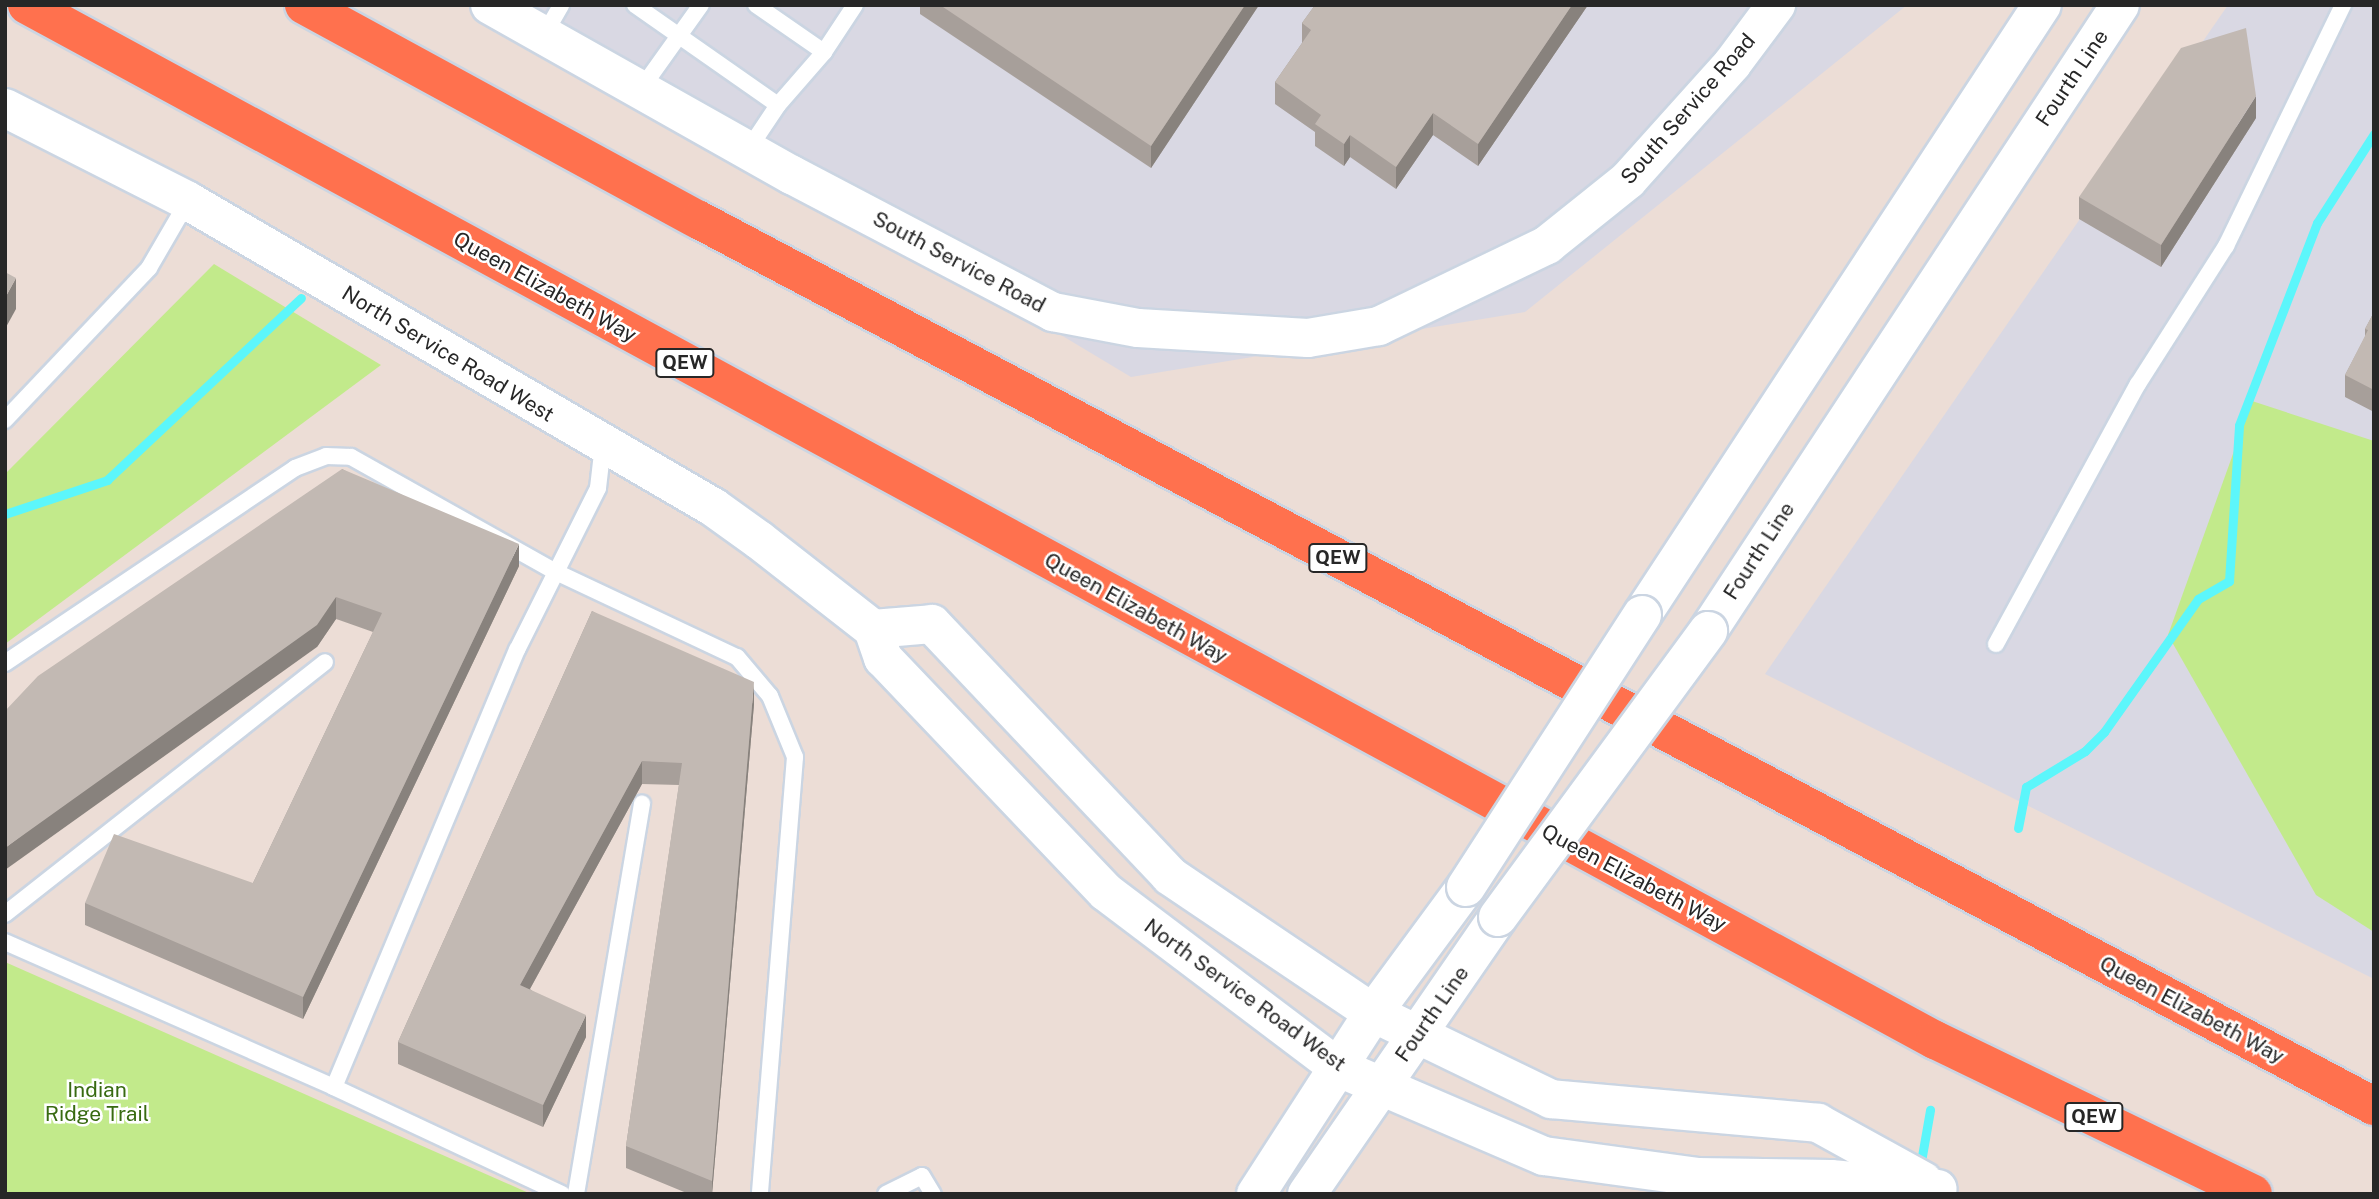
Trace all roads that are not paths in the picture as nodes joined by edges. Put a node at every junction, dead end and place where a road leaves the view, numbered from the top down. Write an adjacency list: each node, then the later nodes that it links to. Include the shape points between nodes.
1 (27, 5): 44 (highway, Queen Elizabeth Way / QEW, via 1935,1040)
2 (304, 5): 35 (highway, Queen Elizabeth Way / QEW, via 711,226)
3 (490, 5): 12 (street, South Service Road)
4 (635, 5): 13 (lane)
5 (701, 5): 13 (lane)
6 (756, 5): 14 (lane)
7 (855, 5): 14 (lane)
8 (1776, 5): 18 (street, South Service Road, via 1732,64 1628,180 1547,245 1468,287 1378,326 1308,338 1138,328 1053,312)
9 (2042, 5): 30 (street, bridge, via 1466,887)
10 (2120, 5): 31 (street, Fourth Line, bridge, via 1708,631)
11 (2343, 5): 24 (lane, via 2226,246 2138,384)
12 (552, 20): 15 (street, South Service Road)
13 (679, 37): 15 (lane); 16 (lane)
14 (824, 52): 16 (lane)
15 (641, 89): 18 (street, South Service Road)
16 (778, 105): 18 (lane)
17 (5, 108): 19 (street, North Service Road West)
18 (748, 150)
19 (188, 201): 20 (lane, via 149,268); 21 (street, North Service Road West)
20 (5, 419)
21 (603, 445): 22 (lane, via 598,488); 23 (street, North Service Road West, via 713,507)
22 (556, 572): 26 (lane, via 351,457 326,456 295,468); 34 (lane, via 517,650); 39 (lane, via 737,657 770,696 795,757)
23 (873, 629): 30 (street, North Service Road West, via 932,624 1170,876); 32 (street, North Service Road West, via 883,658 1106,892)
24 (1996, 645)
25 (325, 662): 28 (lane)
26 (5, 663)
27 (642, 804): 38 (lane)
28 (5, 914)
29 (5, 942): 34 (lane)
30 (1373, 1013): 31 (street, North Service Road West); 32 (street)
31 (1417, 1035): 33 (street, Fourth Line); 36 (street, North Service Road West, via 1552,1099 1818,1123)
32 (1337, 1067): 33 (street, North Service Road West); 42 (street)
33 (1381, 1086): 36 (street, North Service Road West, via 1544,1156 1697,1177 1831,1179); 43 (street, Fourth Line)
34 (334, 1087): 37 (lane)
35 (2374, 1106)
36 (1943, 1191)
37 (562, 1194)
38 (576, 1194)
39 (760, 1194)
40 (886, 1194): 41 (lane, via 922,1176)
41 (933, 1194)
42 (1256, 1194)
43 (1307, 1194)
44 (2253, 1194)

